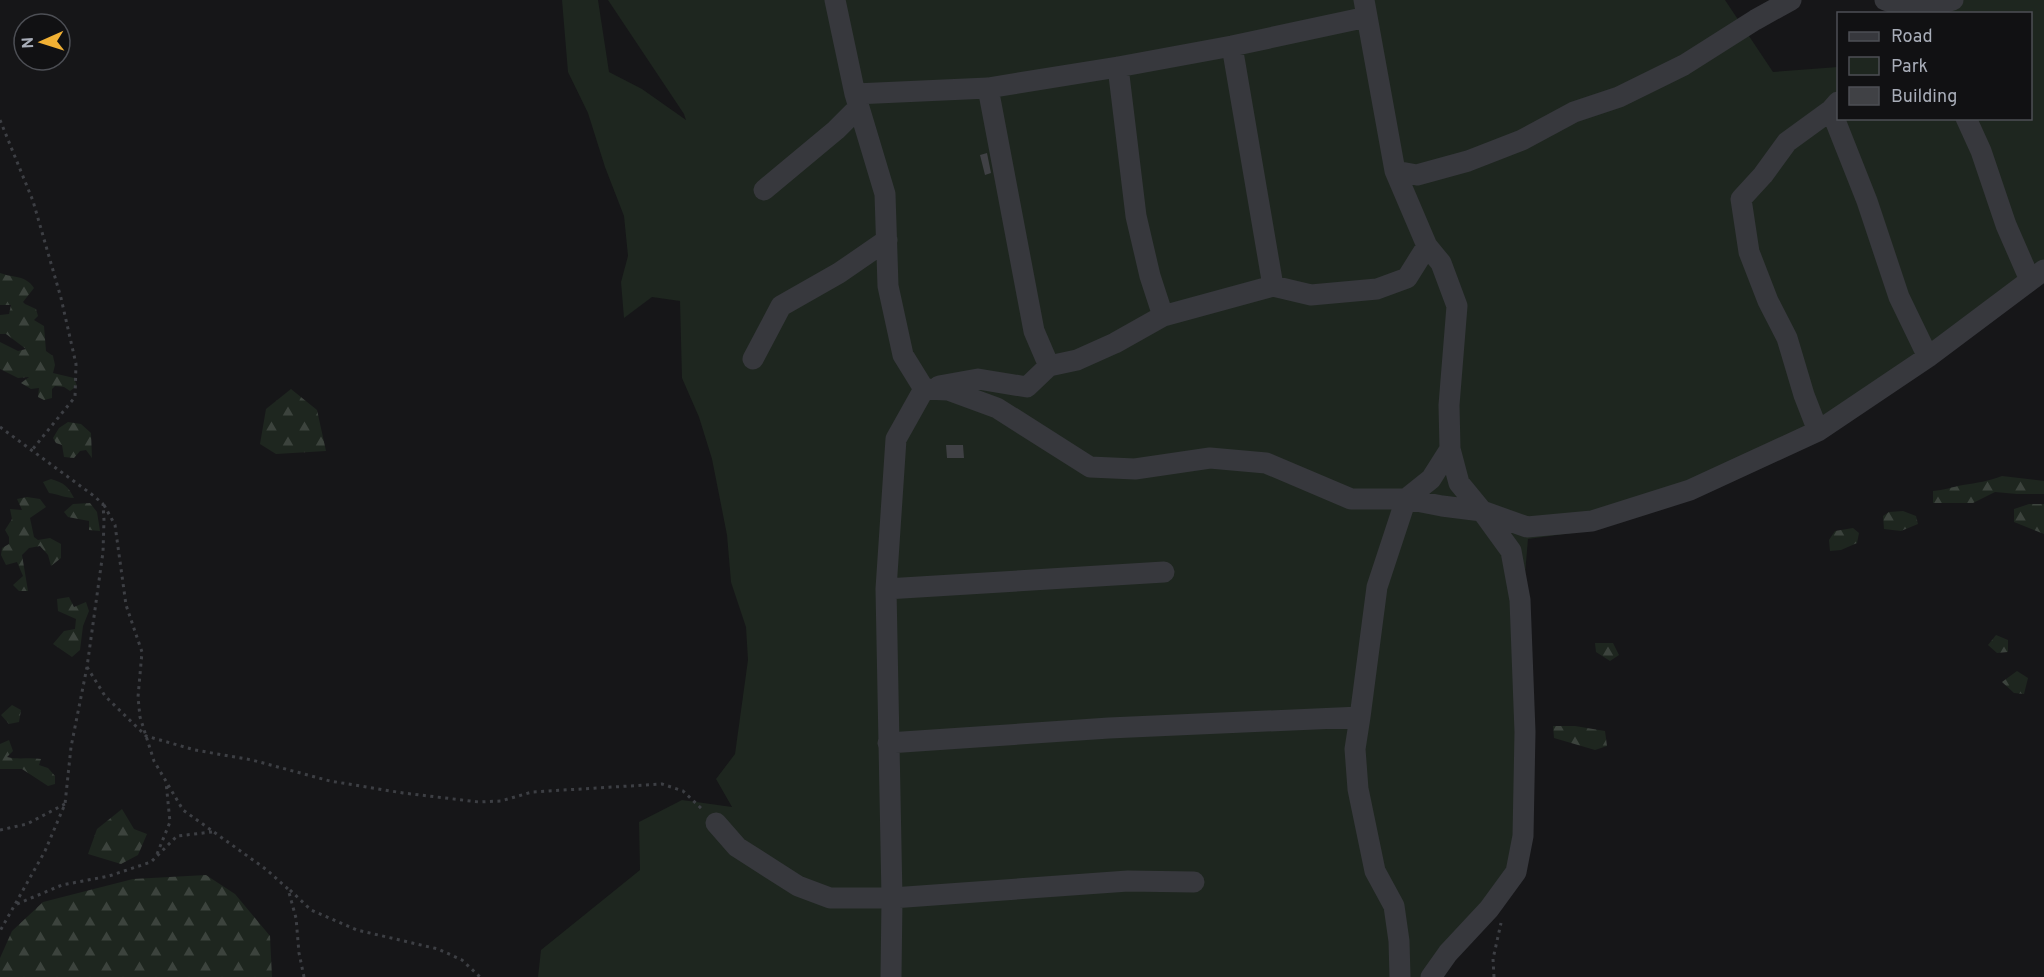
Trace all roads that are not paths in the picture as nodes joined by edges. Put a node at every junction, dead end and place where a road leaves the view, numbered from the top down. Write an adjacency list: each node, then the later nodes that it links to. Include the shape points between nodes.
1 (835, 0): 11 (lane)
2 (1791, 0): 15 (lane, via 1684,65 1619,97 1574,112 1522,140 1468,162 1417,175)
3 (1885, 0): 6 (lane)
4 (1953, 0): 7 (lane)
5 (1366, 8): 8 (lane); 15 (lane)
6 (1912, 12)
7 (1917, 12)
8 (1232, 46): 9 (lane); 20 (lane)
9 (1118, 67): 10 (lane); 21 (lane, via 1136,216)
10 (988, 88): 11 (lane); 24 (lane, via 1034,331)
11 (857, 101): 16 (lane, via 836,130); 17 (lane, via 885,194)
12 (1835, 106): 26 (lane, via 1788,142 1741,199 1749,252 1787,338)
13 (1840, 120): 22 (lane, via 1899,297)
14 (1967, 120): 19 (lane, via 2006,225)
15 (1395, 171): 18 (lane)
16 (764, 190)
17 (886, 240): 23 (lane, via 781,306); 25 (lane, via 888,286 903,355)
18 (1427, 246): 20 (lane, via 1407,278 1377,289 1311,295); 27 (lane, via 1441,263 1457,306 1449,405)
19 (2037, 275): 22 (lane)
20 (1273, 286): 21 (lane)
21 (1163, 316): 24 (lane, via 1077,360)
22 (1928, 357): 26 (lane)
23 (753, 359)
24 (1049, 366): 25 (lane, via 1027,387 978,379)
25 (924, 389): 28 (lane, via 948,390 997,408 1090,467 1135,469 1210,458 1266,463 1351,499); 31 (lane, via 896,439)
26 (1818, 431): 29 (lane, via 1690,490 1592,521 1527,527)
27 (1450, 449): 28 (lane, via 1431,479); 29 (lane, via 1459,483)
28 (1406, 499): 29 (lane); 32 (lane, via 1377,587)
29 (1482, 511): 39 (lane, via 1511,551 1520,600 1525,732 1523,836 1516,872)
30 (1164, 572): 31 (lane)
31 (886, 589): 33 (lane)
32 (1360, 717): 33 (lane); 38 (lane, via 1355,749 1358,789 1376,871 1394,906)
33 (888, 743): 36 (lane)
34 (716, 823): 36 (lane, via 737,847 798,886 830,898)
35 (1194, 882): 36 (lane, via 1128,881)
36 (892, 898): 37 (lane)
37 (891, 977)
38 (1400, 977)
39 (1431, 977)

